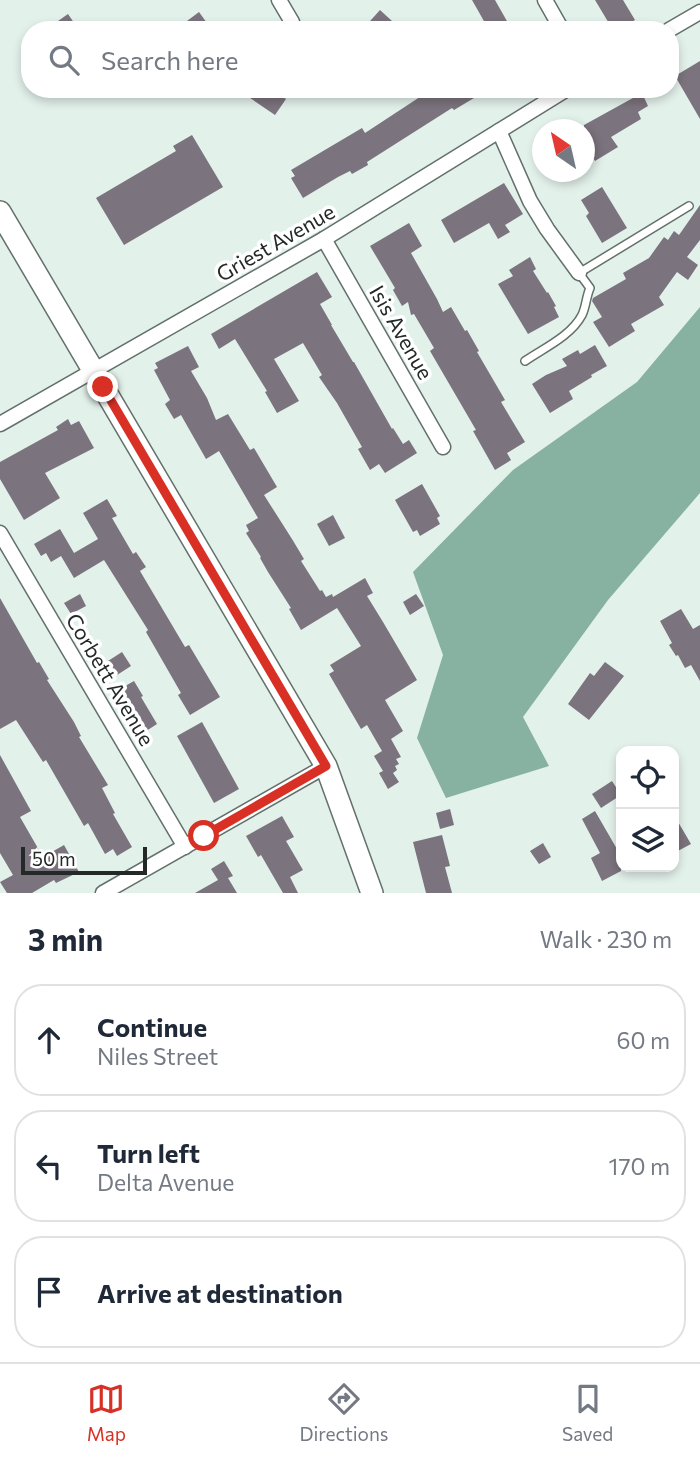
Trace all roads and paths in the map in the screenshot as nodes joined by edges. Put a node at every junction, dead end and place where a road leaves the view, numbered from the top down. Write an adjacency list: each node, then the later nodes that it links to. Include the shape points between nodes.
1 (279, 0): 4 (street)
2 (545, 0): 5 (street)
3 (700, 12): 6 (street)
4 (291, 21)
5 (557, 21)
6 (679, 24)
7 (552, 98): 8 (street, Griest Avenue)
8 (499, 131): 11 (street, Griest Avenue); 12 (street, via 530,201)
9 (689, 206): 12 (lane)
10 (0, 212): 14 (street)
11 (324, 239): 14 (street, Griest Avenue); 16 (street, Isis Avenue)
12 (579, 273): 13 (lane, via 590,288 577,324)
13 (525, 361)
14 (94, 372): 15 (street, Griest Avenue); 18 (street)
15 (0, 424)
16 (443, 447)
17 (0, 533): 19 (street, Corbett Avenue)
18 (326, 766): 19 (street); 21 (street)
19 (185, 847): 20 (street)
20 (103, 893)
21 (372, 893)

